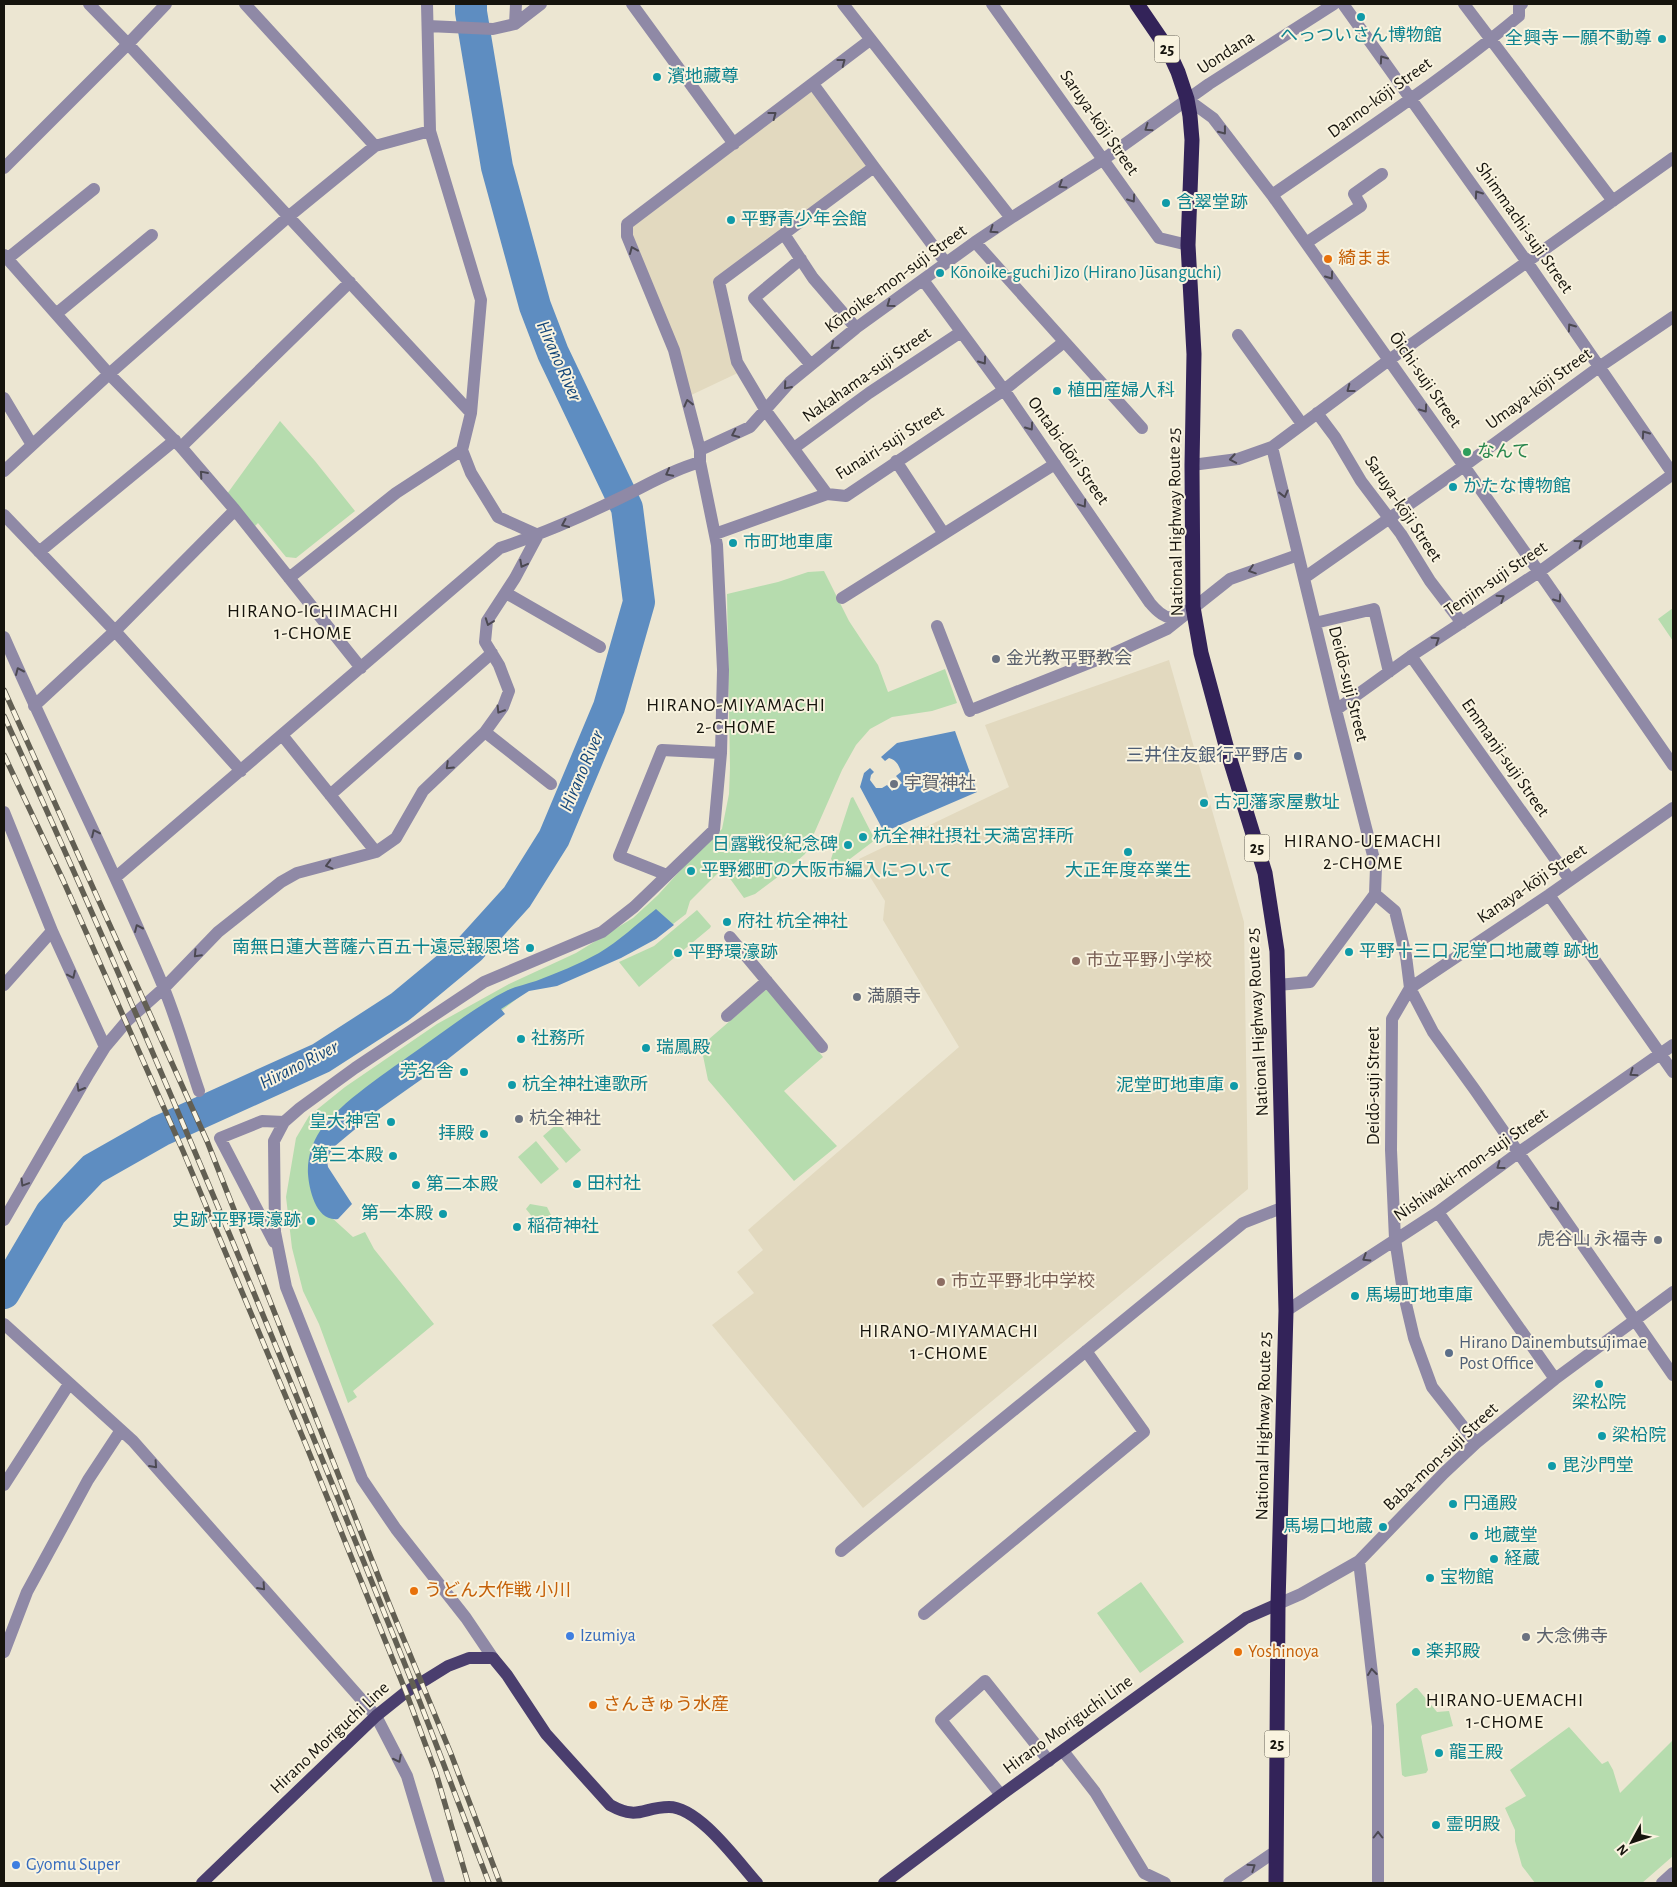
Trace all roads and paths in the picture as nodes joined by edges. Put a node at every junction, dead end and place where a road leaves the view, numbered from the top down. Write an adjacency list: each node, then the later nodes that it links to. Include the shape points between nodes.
1 (89, 4): 19 (street)
2 (166, 4): 19 (street)
3 (245, 4): 25 (street)
4 (427, 4): 16 (street)
5 (516, 4): 15 (street)
6 (542, 4): 15 (street)
7 (632, 4): 24 (street)
8 (843, 4): 18 (street)
9 (992, 4): 27 (street, Saruya-kōji Street)
10 (1137, 4): 21 (highway, National Highway Route 25 / 25, via 1167,48)
11 (1334, 4): 21 (street, Uondana)
12 (1344, 4): 22 (street, Shimmachi-suji Street, one-way to 12)
13 (1464, 4): 17 (street)
14 (1522, 4): 17 (street, Danno-kōji Street, via 1519,16)
15 (515, 24): 16 (street, via 493,29)
16 (434, 27): 23 (street)
17 (1490, 39): 22 (street, Danno-kōji Street); 33 (street)
18 (870, 40): 20 (street, one-way to 18); 35 (street)
19 (128, 44): 28 (street); 34 (street)
20 (813, 84): 24 (street, one-way to 20); 29 (street)
21 (1187, 99): 27 (street, Kōnoike-mon-suji Street, one-way to 27); 32 (street, Ōichi-suji Street, one-way to 32, via 1213,118); 40 (highway, National Highway Route 25 / 25, via 1192,140)
22 (1411, 99): 32 (street, Danno-kōji Street); 44 (street, Shimmachi-suji Street, one-way to 22)
23 (430, 131): 25 (street); 60 (street, via 481,300)
24 (734, 144): 69 (street, one-way to 24, via 674,350 627,236 627,224)
25 (374, 146): 34 (street)
26 (1673, 158): 33 (street)
27 (1104, 159): 35 (street, Kōnoike-mon-suji Street, one-way to 35); 40 (street, Saruya-kōji Street, one-way to 40, via 1159,238)
28 (4, 168)
29 (874, 168): 37 (street); 43 (street)
30 (1382, 174): 39 (street, via 1354,194 1361,206)
31 (94, 189): 41 (street)
32 (1272, 196): 39 (street, Ōichi-suji Street)
33 (1613, 201): 44 (street)
34 (288, 217): 46 (street); 56 (street)
35 (1011, 218): 38 (street, Kōnoike-mon-suji Street, one-way to 38)
36 (152, 234): 47 (street)
37 (784, 234): 42 (street); 59 (street, via 719,282 737,362)
38 (975, 242): 43 (street, Kōnoike-mon-suji Street); 52 (street)
39 (1306, 243): 53 (street, Ōichi-suji Street, one-way to 53)
40 (1188, 245): 72 (highway, National Highway Route 25 / 25, via 1194,354)
41 (5, 257): 47 (street)
42 (801, 259): 49 (street); 54 (street, via 754,298)
43 (946, 262): 45 (street, Kōnoike-mon-suji Street)
44 (1527, 262): 53 (street); 55 (street, Shimmachi-suji Street, one-way to 44)
45 (924, 280): 49 (street, Kōnoike-mon-suji Street, one-way to 49); 50 (street, Ontabi-dōri Street)
46 (350, 282): 60 (street); 64 (street)
47 (56, 314): 56 (street)
48 (1673, 317): 55 (street, Umaya-kōji Street)
49 (856, 328): 54 (street, Kōnoike-mon-suji Street, one-way to 54)
50 (961, 332): 57 (street, Ontabi-dōri Street, one-way to 57); 67 (street, Nakahama-suji Street)
51 (1238, 335): 62 (street)
52 (1064, 342): 57 (street, Funairi-suji Street); 63 (street)
53 (1389, 360): 61 (street, one-way to 61); 73 (street, Ōichi-suji Street, one-way to 73)
54 (811, 365): 59 (street, Kōnoike-mon-suji Street, one-way to 59, via 790,382)
55 (1599, 367): 73 (street, Umaya-kōji Street); 75 (street, Shimmachi-suji Street, one-way to 55)
56 (109, 374): 64 (street); 65 (street)
57 (1004, 390): 70 (street, Funairi-suji Street); 71 (street, Ontabi-dōri Street, one-way to 71)
58 (4, 398): 65 (street)
59 (766, 411): 67 (street); 69 (street, Kōnoike-mon-suji Street, one-way to 69, via 750,427)
60 (470, 413): 68 (street)
61 (1317, 413): 62 (street); 79 (street, Saruya-kōji Street, via 1361,481)
62 (1302, 424): 66 (street)
63 (1142, 428)
64 (178, 444): 77 (street, one-way to 64); 83 (street)
65 (32, 445): 74 (street)
66 (1272, 447): 72 (street, one-way to 72, via 1238,459); 84 (street, Deidō-suji Street, one-way to 84)
67 (794, 448): 76 (street)
68 (462, 450): 82 (street, via 471,474 498,517); 86 (street, via 396,493)
69 (700, 456): 80 (street); 82 (street, Kōnoike-mon-suji Street, one-way to 82, via 592,512)
70 (896, 461): 76 (street, Funairi-suji Street, via 846,496); 81 (street)
71 (1055, 464): 81 (street); 90 (street, Ontabi-dōri Street, one-way to 90, via 1161,615 1176,616)
72 (1192, 465): 90 (highway, National Highway Route 25 / 25)
73 (1464, 466): 79 (street, Umaya-kōji Street); 85 (street, Ōichi-suji Street)
74 (4, 471)
75 (1673, 474): 85 (street, Tenjin-suji Street, one-way to 75)
76 (827, 494): 80 (street, Funairi-suji Street)
77 (235, 510): 86 (street); 94 (street)
78 (4, 515): 83 (street)
79 (1389, 517): 87 (street, Umaya-kōji Street); 92 (street, Saruya-kōji Street, via 1430,582)
80 (715, 534): 105 (street, via 723,670)
81 (944, 534): 89 (street)
82 (538, 535): 88 (street, one-way to 88); 99 (street, Kōnoike-mon-suji Street, via 500,548)
83 (39, 552): 94 (street)
84 (1298, 555): 87 (street, Deidō-suji Street); 90 (street, one-way to 90, via 1230,579)
85 (1539, 572): 92 (street, Tenjin-suji Street, one-way to 85); 106 (street, Ōichi-suji Street, one-way to 106)
86 (288, 578): 99 (street)
87 (1304, 578): 91 (street, Deidō-suji Street)
88 (506, 593): 96 (street); 97 (street, one-way to 97, via 487,621 485,642)
89 (842, 598)
90 (1193, 607): 93 (street, via 1167,629 973,710); 122 (highway, National Highway Route 25 / 25, via 1201,653 1228,753 1265,873 1277,951)
91 (1315, 623): 100 (street, via 1374,609); 102 (street, Deidō-suji Street)
92 (1462, 623): 98 (street, Tenjin-suji Street, one-way to 92)
93 (937, 626)
94 (115, 631): 101 (street); 107 (street)
95 (4, 637): 101 (street, one-way to 95)
96 (600, 647)
97 (492, 653): 103 (street, one-way to 103, via 509,691 503,707); 109 (street)
98 (1411, 656): 100 (street, Tenjin-suji Street); 115 (street, Emmanji-suji Street)
99 (361, 668): 104 (street, Kōnoike-mon-suji Street)
100 (1389, 672): 102 (street, Tenjin-suji Street)
101 (34, 706): 114 (street, one-way to 101)
102 (1336, 710): 116 (street, Deidō-suji Street, via 1376,867)
103 (485, 732): 108 (street); 112 (street, one-way to 112, via 423,791 396,838)
104 (282, 735): 107 (street, Kōnoike-mon-suji Street); 109 (street)
105 (721, 753): 113 (street, via 714,830); 113 (street, via 662,750 619,856)
106 (1673, 765)
107 (241, 770): 114 (street, Kōnoike-mon-suji Street)
108 (551, 784)
109 (330, 795): 112 (street)
110 (1673, 808): 115 (street, Kanaya-kōji Street)
111 (4, 812): 118 (street)
112 (376, 852): 123 (street, one-way to 123, via 297,873 281,882 218,932)
113 (667, 875): 132 (street, via 602,932 484,982 355,1068)
114 (116, 878): 123 (street, one-way to 114)
115 (1570, 880): 117 (street, Kanaya-kōji Street)
116 (1375, 894): 122 (street, via 1310,982); 124 (street, via 1395,912)
117 (1549, 895): 124 (street, Kanaya-kōji Street); 129 (street)
118 (52, 931): 121 (street); 127 (street, one-way to 127)
119 (730, 937): 120 (street)
120 (767, 981): 125 (street); 128 (street)
121 (4, 985)
122 (1278, 985): 134 (highway, National Highway Route 25 / 25)
123 (164, 988): 127 (street, via 127,1021); 131 (street)
124 (1410, 988): 133 (street, via 1433,1032); 137 (street, Deidō-suji Street, via 1392,1019 1391,1150)
125 (727, 1016)
126 (1673, 1045): 129 (street, Nishiwaki-mon-suji Street)
127 (105, 1047): 136 (street, one-way to 136)
128 (822, 1047)
129 (1660, 1054): 130 (street); 133 (street, Nishiwaki-mon-suji Street, one-way to 133)
130 (1673, 1072)
131 (199, 1091)
132 (284, 1122): 138 (street, via 274,1141 275,1232); 138 (street, via 262,1120 220,1138)
133 (1518, 1153): 135 (street, Nishiwaki-mon-suji Street, one-way to 135); 141 (street, one-way to 141)
134 (1284, 1207): 140 (highway, National Highway Route 25 / 25); 143 (street, via 1243,1223)
135 (1438, 1212): 137 (street, Nishiwaki-mon-suji Street); 145 (street)
136 (4, 1220)
137 (1395, 1239): 140 (street, Nishiwaki-mon-suji Street, one-way to 140); 148 (street, Deidō-suji Street, via 1414,1338 1432,1388)
138 (279, 1252): 155 (street, via 286,1287 362,1479)
139 (1673, 1292): 141 (street, Baba-mon-suji Street)
140 (1286, 1311): 152 (highway, National Highway Route 25 / 25)
141 (1636, 1321): 144 (street); 145 (street, Baba-mon-suji Street)
142 (6, 1326): 146 (street)
143 (1086, 1351): 150 (street); 153 (street, via 1144,1432)
144 (1673, 1375)
145 (1555, 1379): 148 (street, Baba-mon-suji Street)
146 (70, 1384): 147 (street); 149 (street)
147 (121, 1430): 154 (street, via 88,1480 27,1592); 156 (street, one-way to 156)
148 (1476, 1442): 151 (street, Baba-mon-suji Street)
149 (4, 1485)
150 (841, 1551)
151 (1360, 1561): 152 (street, Baba-mon-suji Street); 169 (street, one-way to 151, via 1378,1726)
152 (1278, 1604): 157 (main road, Hirano Moriguchi Line, via 1246,1618); 160 (highway, National Highway Route 25 / 25)
153 (924, 1614)
154 (4, 1652)
155 (493, 1658): 156 (main road, Hirano Moriguchi Line, via 469,1658 448,1666 406,1692); 164 (main road, via 546,1734 610,1806 632,1814 671,1807 682,1809 710,1830)
156 (376, 1716): 162 (main road, Hirano Moriguchi Line); 163 (street, one-way to 163, via 406,1776)
157 (1063, 1751): 158 (main road, Hirano Moriguchi Line); 166 (street, via 1095,1792 1144,1873)
158 (1049, 1761): 159 (main road, Hirano Moriguchi Line); 159 (street, via 985,1681 941,1720)
159 (1002, 1795): 165 (main road, Hirano Moriguchi Line)
160 (1276, 1851): 167 (street, one-way to 160); 168 (highway, National Highway Route 25 / 25)
161 (1673, 1873): 170 (street)
162 (202, 1883)
163 (440, 1883)
164 (757, 1883)
165 (884, 1883)
166 (1165, 1883)
167 (1229, 1883)
168 (1276, 1883)
169 (1378, 1883)
170 (1662, 1883)

